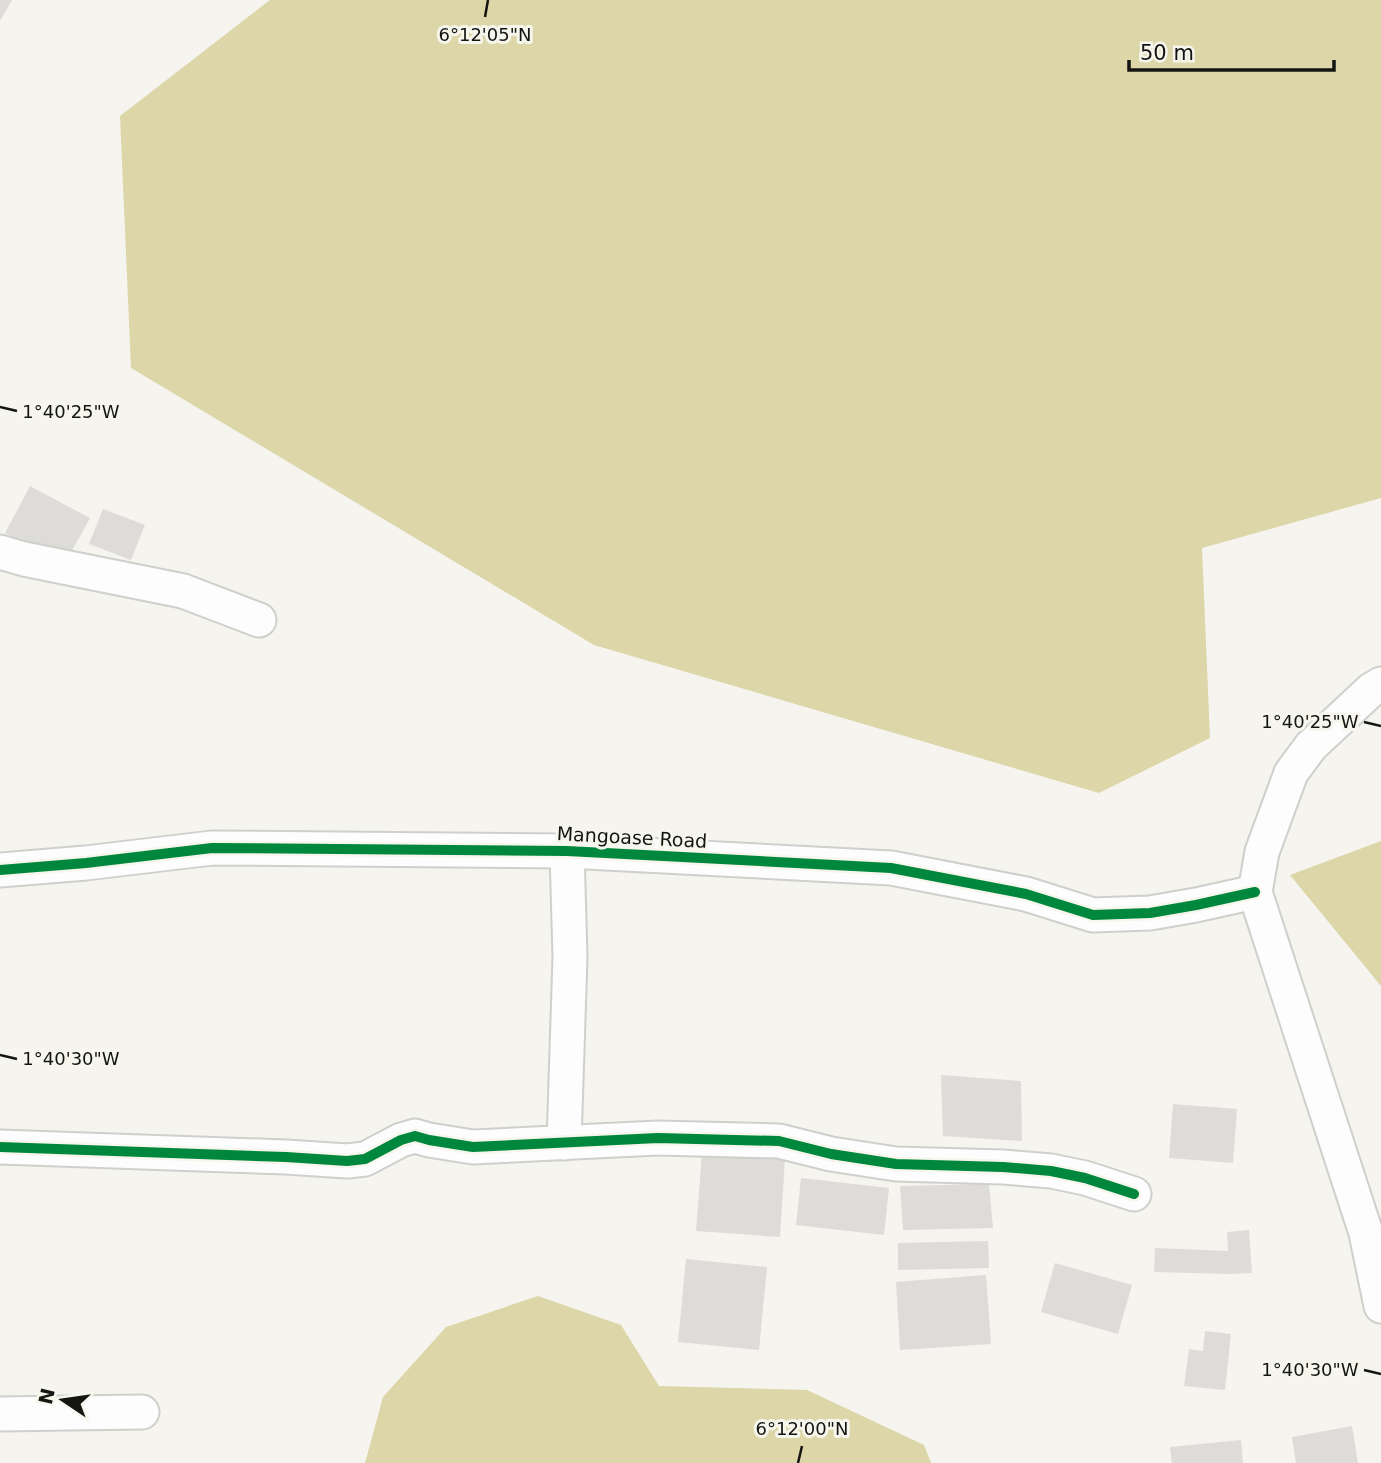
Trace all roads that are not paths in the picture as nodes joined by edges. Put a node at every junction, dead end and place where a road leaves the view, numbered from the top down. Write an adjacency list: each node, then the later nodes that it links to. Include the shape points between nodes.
1 (0, 552): 2 (street, via 183,591)
2 (258, 620)
3 (1381, 684): 6 (street, via 1311,746 1291,773 1262,852)
4 (567, 851): 5 (street, Mangoase Road, via 212,848); 6 (street, Mangoase Road, via 891,868 1026,894 1093,915 1150,913); 7 (street, via 570,957)
5 (0, 870)
6 (1255, 892): 10 (street, via 1366,1233)
7 (564, 1143): 8 (street, via 473,1147 415,1136 347,1161); 9 (street, via 658,1138 779,1141 896,1164 1051,1171)
8 (0, 1147)
9 (1134, 1194)
10 (1381, 1306)
11 (142, 1412): 12 (street)
12 (0, 1414)

